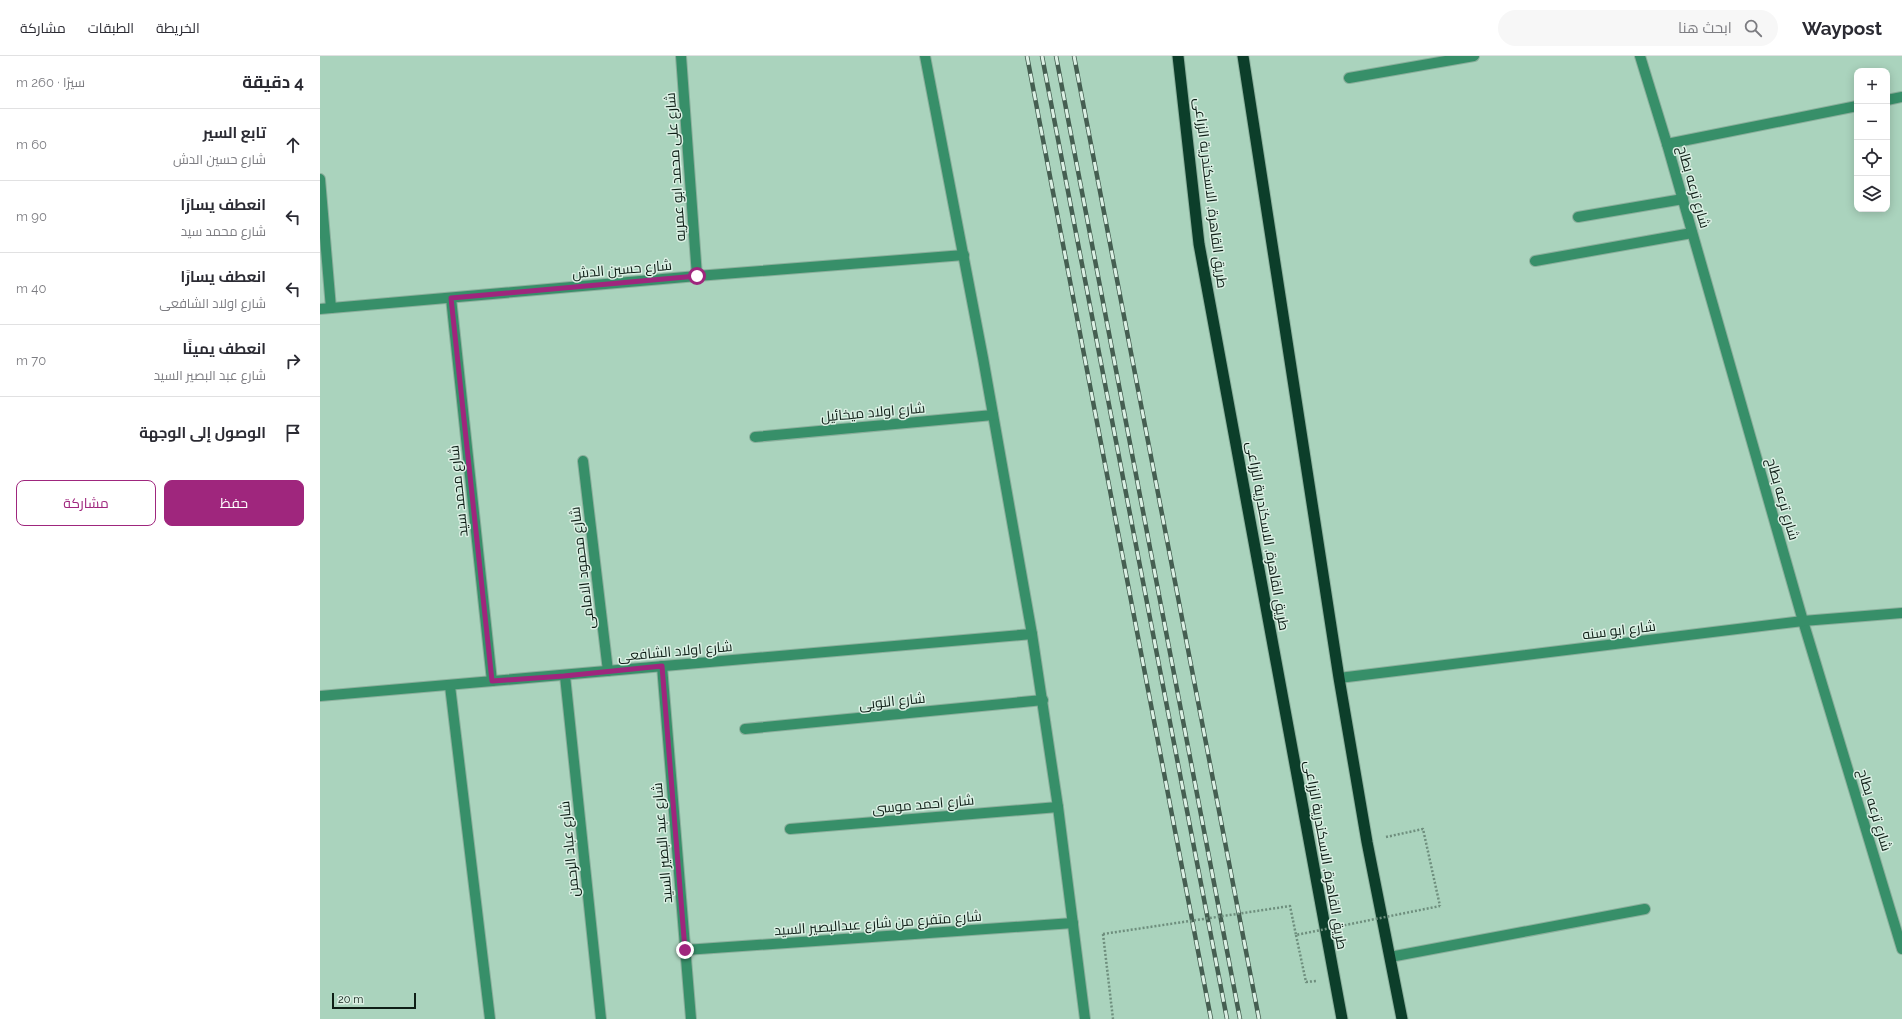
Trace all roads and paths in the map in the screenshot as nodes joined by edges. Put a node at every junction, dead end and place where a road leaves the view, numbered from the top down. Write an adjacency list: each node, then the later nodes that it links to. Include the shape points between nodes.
1 (681, 56): 18 (street, شارع على محمد ابو عمريه)
2 (925, 56): 16 (street)
3 (1178, 56): 52 (highway, طريق القاهرة, الاسكندرية الزراعى, via 1199,244)
4 (1243, 56): 31 (highway)
5 (1474, 56): 7 (street)
6 (1640, 56): 11 (street, شارع ترعه بطاح)
7 (1349, 78)
8 (1902, 97): 9 (street)
9 (1890, 99)
10 (1854, 107): 11 (street)
11 (1667, 144): 13 (street, شارع ترعه بطاح)
12 (320, 179): 20 (street)
13 (1683, 199): 14 (street); 15 (street, شارع ترعه بطاح)
14 (1578, 217)
15 (1692, 233): 17 (street); 26 (street, شارع ترعه بطاح)
16 (964, 255): 18 (street, شارع حسين الدش); 22 (street)
17 (1535, 262)
18 (697, 276): 19 (street, شارع حسين الدش)
19 (451, 298): 20 (street, شارع حسين الدش); 32 (street, شارع محمد سيد)
20 (331, 308): 21 (street, شارع حسين الدش)
21 (320, 309)
22 (993, 415): 23 (street, شارع اولاد ميخائيل); 27 (street)
23 (755, 437)
24 (583, 461): 29 (street, شارع محمود الامامى)
25 (1902, 613): 26 (street, شارع ابو سنه)
26 (1803, 621): 31 (street, شارع ابو سنه); 43 (street, شارع ترعه بطاح)
27 (1032, 634): 28 (street, شارع اولاد الشافعى); 35 (street)
28 (662, 666): 29 (street, شارع اولاد الشافعى); 44 (street, شارع عبد البصير السيد)
29 (608, 671): 30 (street, شارع اولاد الشافعى)
30 (564, 676): 32 (street, شارع اولاد الشافعى); 48 (street, شارع عباد الرحمن)
31 (1339, 678): 39 (highway)
32 (492, 681): 33 (street, شارع اولاد الشافعى)
33 (450, 686): 34 (street, شارع اولاد الشافعى); 47 (street)
34 (320, 696)
35 (1043, 700): 36 (street, شارع النوبى); 37 (street)
36 (745, 729)
37 (1058, 807): 38 (street, شارع احمد موسى); 41 (street)
38 (790, 829)
39 (1367, 842): 42 (path, bridge, via 1423,829 1440,906); 45 (highway)
40 (1645, 909): 45 (street)
41 (1073, 923): 44 (street, شارع متفرع من شارع عبدالبصير السيد); 50 (street)
42 (1296, 935): 46 (path); 51 (path, bridge, via 1290,906 1103,934)
43 (1902, 949)
44 (685, 950): 49 (street, شارع عبد البصير السيد)
45 (1390, 957): 53 (highway)
46 (1306, 982)
47 (490, 1019)
48 (601, 1019)
49 (691, 1019)
50 (1085, 1019)
51 (1113, 1019)
52 (1342, 1019)
53 (1402, 1019)

